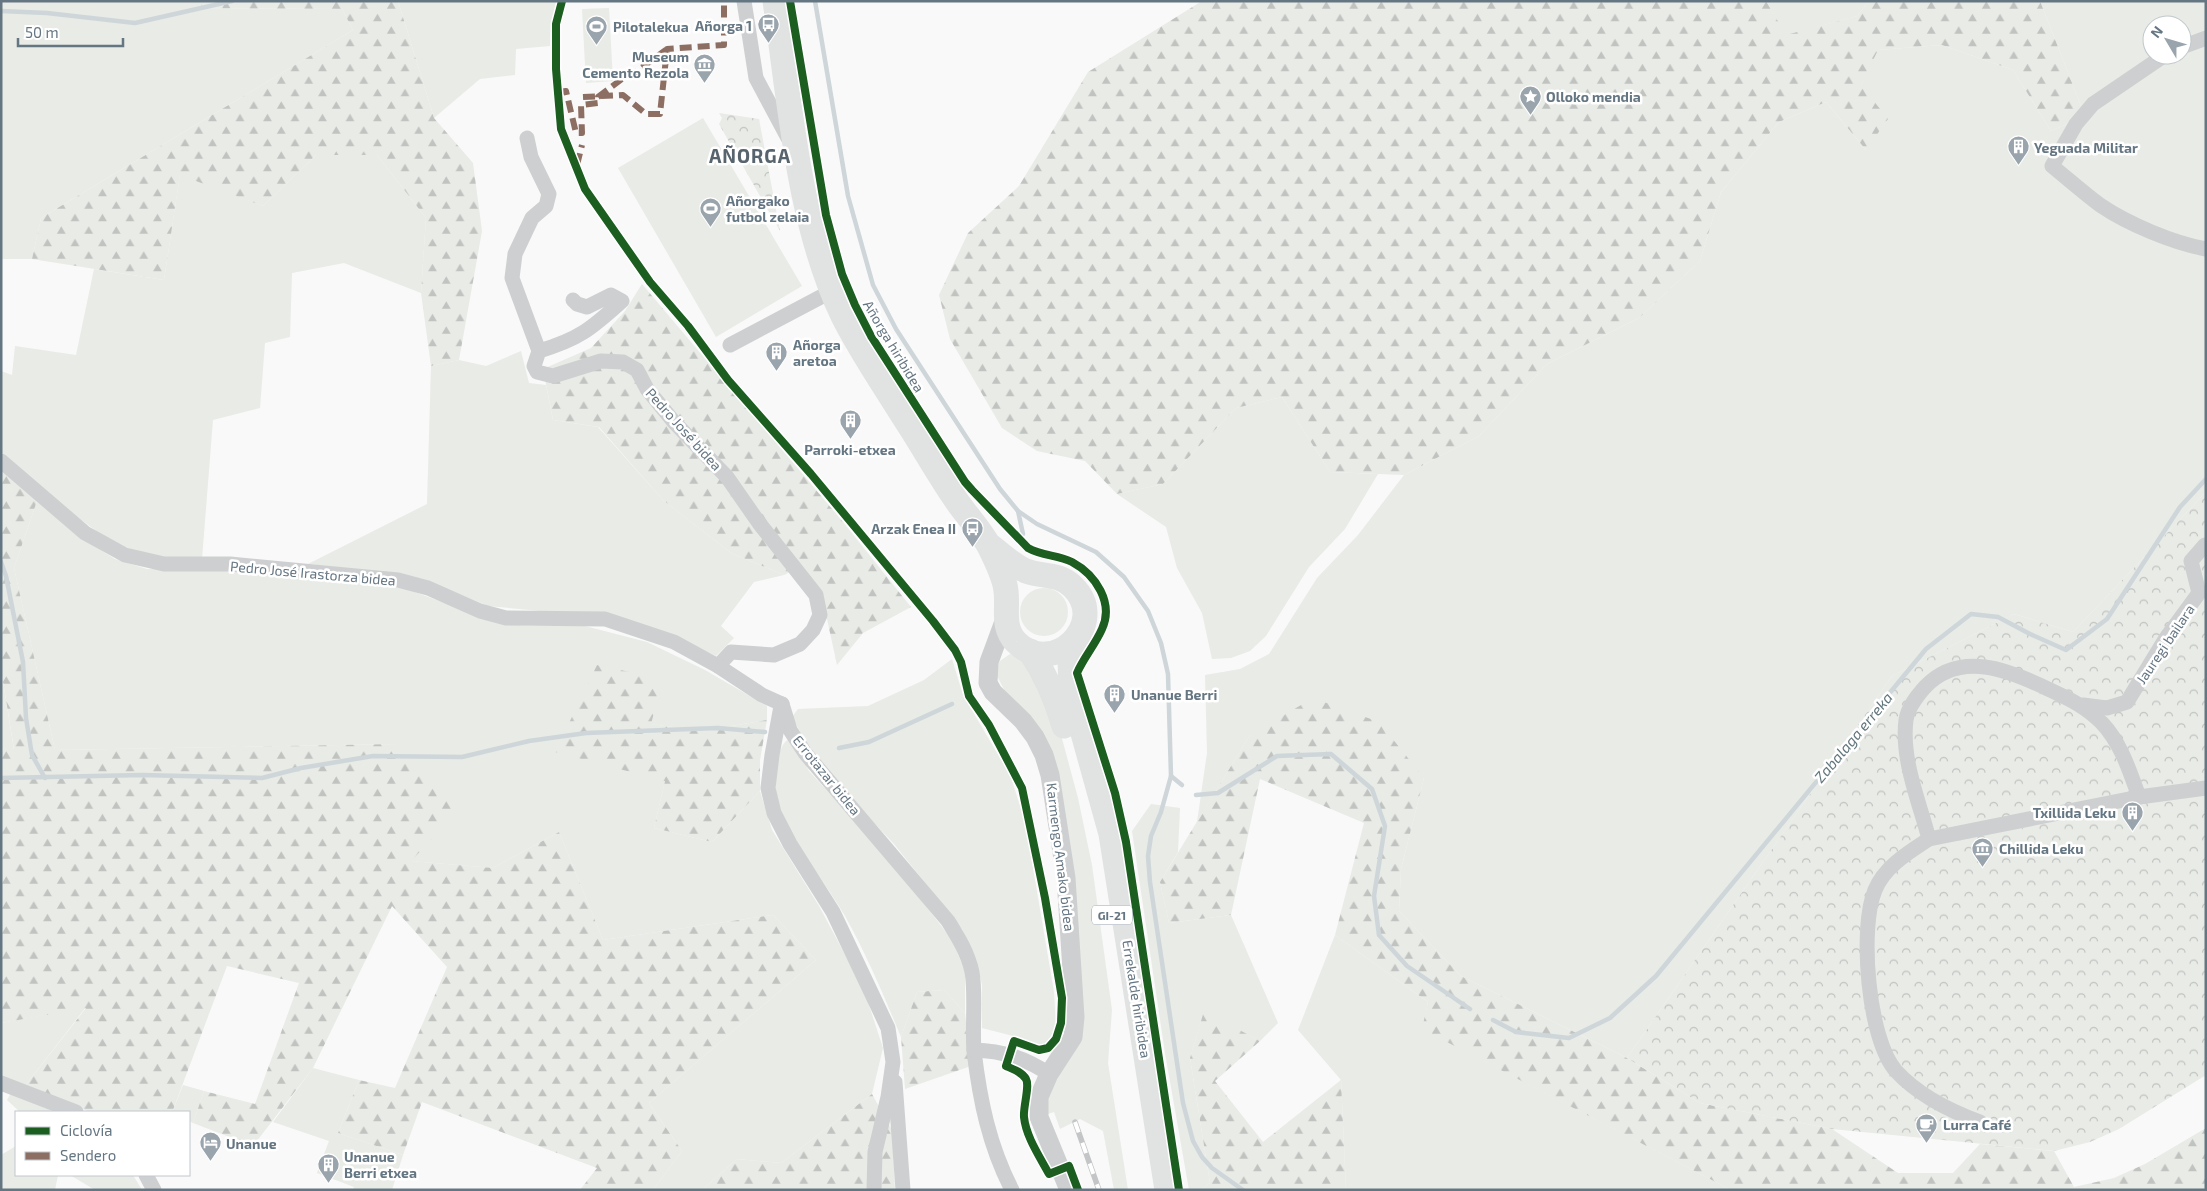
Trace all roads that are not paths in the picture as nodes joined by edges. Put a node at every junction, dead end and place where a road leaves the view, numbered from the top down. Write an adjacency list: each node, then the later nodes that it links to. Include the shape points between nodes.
1 (744, 1): 7 (street, via 756,78)
2 (775, 1): 7 (main road, GI-21)
3 (2206, 38): 4 (street)
4 (2192, 43)
5 (2151, 65): 8 (street, via 2093,104 2076,124 2052,166 2101,205 2132,223)
6 (527, 138): 12 (street, via 531,157 549,194 546,206 532,218 515,254 512,278)
7 (799, 160): 9 (main road, GI-21, via 813,234)
8 (2206, 249)
9 (832, 291): 11 (street); 14 (main road, GI-21, via 861,351 956,501)
10 (573, 300): 12 (street, via 588,307 611,295 622,301 592,328 568,342)
11 (730, 346)
12 (539, 351): 21 (street, Pedro José bidea, via 534,366 537,372 553,376 601,361 623,362 637,370 646,389 727,477 816,595 820,615 814,630 800,644 774,655 731,652)
13 (1, 461): 21 (street, Pedro José Irastorza bidea, via 85,533 126,555 164,564 230,564 398,580 506,618 605,619 674,642)
14 (988, 544): 16 (main road, via 1025,571); 17 (main road, GI-21, via 1006,587)
15 (2204, 545): 23 (street, Jauregi bailara, via 2191,560 2198,593 2126,702 2107,708)
16 (1043, 575): 17 (main road, via 1030,577 1017,587); 18 (main road, GI-21, via 1056,576 1068,582 1081,598 1084,622)
17 (1006, 611): 19 (main road, GI-21, via 1011,635); 20 (street, Karmengo Amako bidea)
18 (1079, 635): 19 (main road, via 1063,650 1052,653); 42 (main road, Errekalde hiribidea / GI-21, via 1070,661 1071,690 1112,834)
19 (1025, 648): 20 (street); 41 (main road, Errekalde hiribidea / GI-21, via 1044,671 1056,696 1104,868)
20 (993, 655): 29 (street, Karmengo Amako bidea, via 989,662 988,683 1029,729 1044,755 1066,878 1075,1017 1073,1037)
21 (718, 666): 22 (street, Pedro José Irastorza bidea)
22 (782, 704): 27 (street, Errotazar bidea, via 790,730 805,753 948,920 963,946 972,972); 28 (street, Errotazar bidea, via 768,788 774,813 833,912 870,987 888,1028)
23 (2082, 705): 25 (street, Jauregi bailara, via 2104,725 2124,757); 26 (street, Jauregi bailara, via 1995,667 1971,666 1949,670 1932,680 1916,698 1906,718 1905,741)
24 (2206, 788): 25 (street)
25 (2139, 798): 26 (street)
26 (1929, 838): 32 (street, via 1887,871 1875,890 1868,917 1866,947 1872,1002 1882,1043 1895,1070 1916,1089 1953,1112)
27 (974, 1050): 29 (street, via 992,1050 1016,1056); 39 (street, Errotazar bidea, via 984,1118 999,1166)
28 (893, 1062): 33 (street, Errotazar bidea); 36 (street, Errotazar bidea, via 875,1152)
29 (1049, 1074): 40 (street, via 1040,1097 1039,1117)
30 (1, 1083): 31 (street)
31 (73, 1111)
32 (1980, 1122)
33 (899, 1146): 37 (street, Errotazar bidea); 38 (street, Errotazar bidea)
34 (147, 1176): 35 (street)
35 (154, 1190)
36 (874, 1190)
37 (903, 1190)
38 (912, 1190)
39 (1012, 1190)
40 (1069, 1190)
41 (1154, 1190)
42 (1167, 1190)

